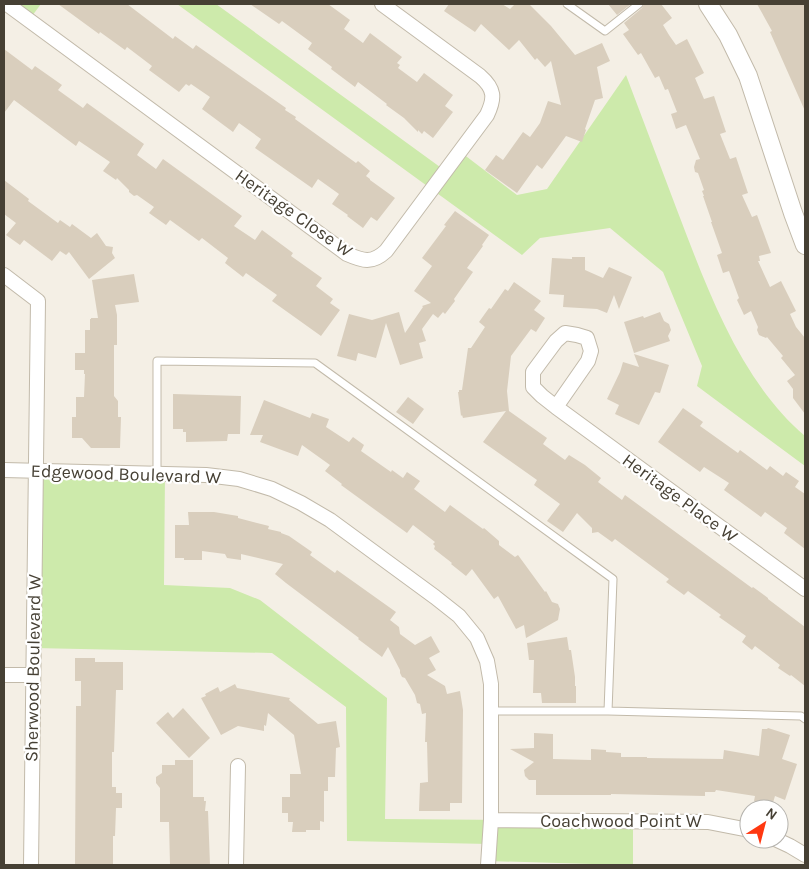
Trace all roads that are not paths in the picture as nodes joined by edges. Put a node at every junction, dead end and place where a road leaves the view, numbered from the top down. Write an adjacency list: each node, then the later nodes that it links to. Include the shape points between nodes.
1 (7, 4): 2 (street, Heritage Close W, via 347,254 369,261 386,251 487,115 493,96 480,76)
2 (382, 4)
3 (567, 4): 4 (lane, via 605,31)
4 (638, 4)
5 (708, 4): 6 (street, via 748,76)
6 (805, 246)
7 (4, 275): 10 (street, Sherwood Boulevard W, via 38,301)
8 (556, 407): 8 (street, Heritage Place W, via 533,387 533,372 565,333 587,338 591,350 588,360); 12 (street, Heritage Place W)
9 (4, 470): 10 (street, Edgewood Boulevard W)
10 (36, 471): 11 (street, Edgewood Boulevard W); 13 (street, Sherwood Boulevard W)
11 (158, 473): 15 (street, Edgewood Boulevard W, via 239,479 272,489 330,520 459,616 477,638 487,661); 16 (lane, via 157,361 316,363 613,579)
12 (805, 589)
13 (33, 674): 14 (street); 23 (street, Sherwood Boulevard W)
14 (4, 675)
15 (491, 711): 16 (lane); 19 (street, Edgewood Boulevard W)
16 (608, 711): 17 (lane, via 801,716)
17 (805, 719)
18 (238, 766): 24 (street)
19 (491, 820): 20 (street, Coachwood Point W, via 708,822); 25 (street, Edgewood Boulevard W)
20 (739, 828)
21 (789, 846): 22 (street)
22 (805, 855)
23 (31, 865)
24 (236, 865)
25 (488, 865)

